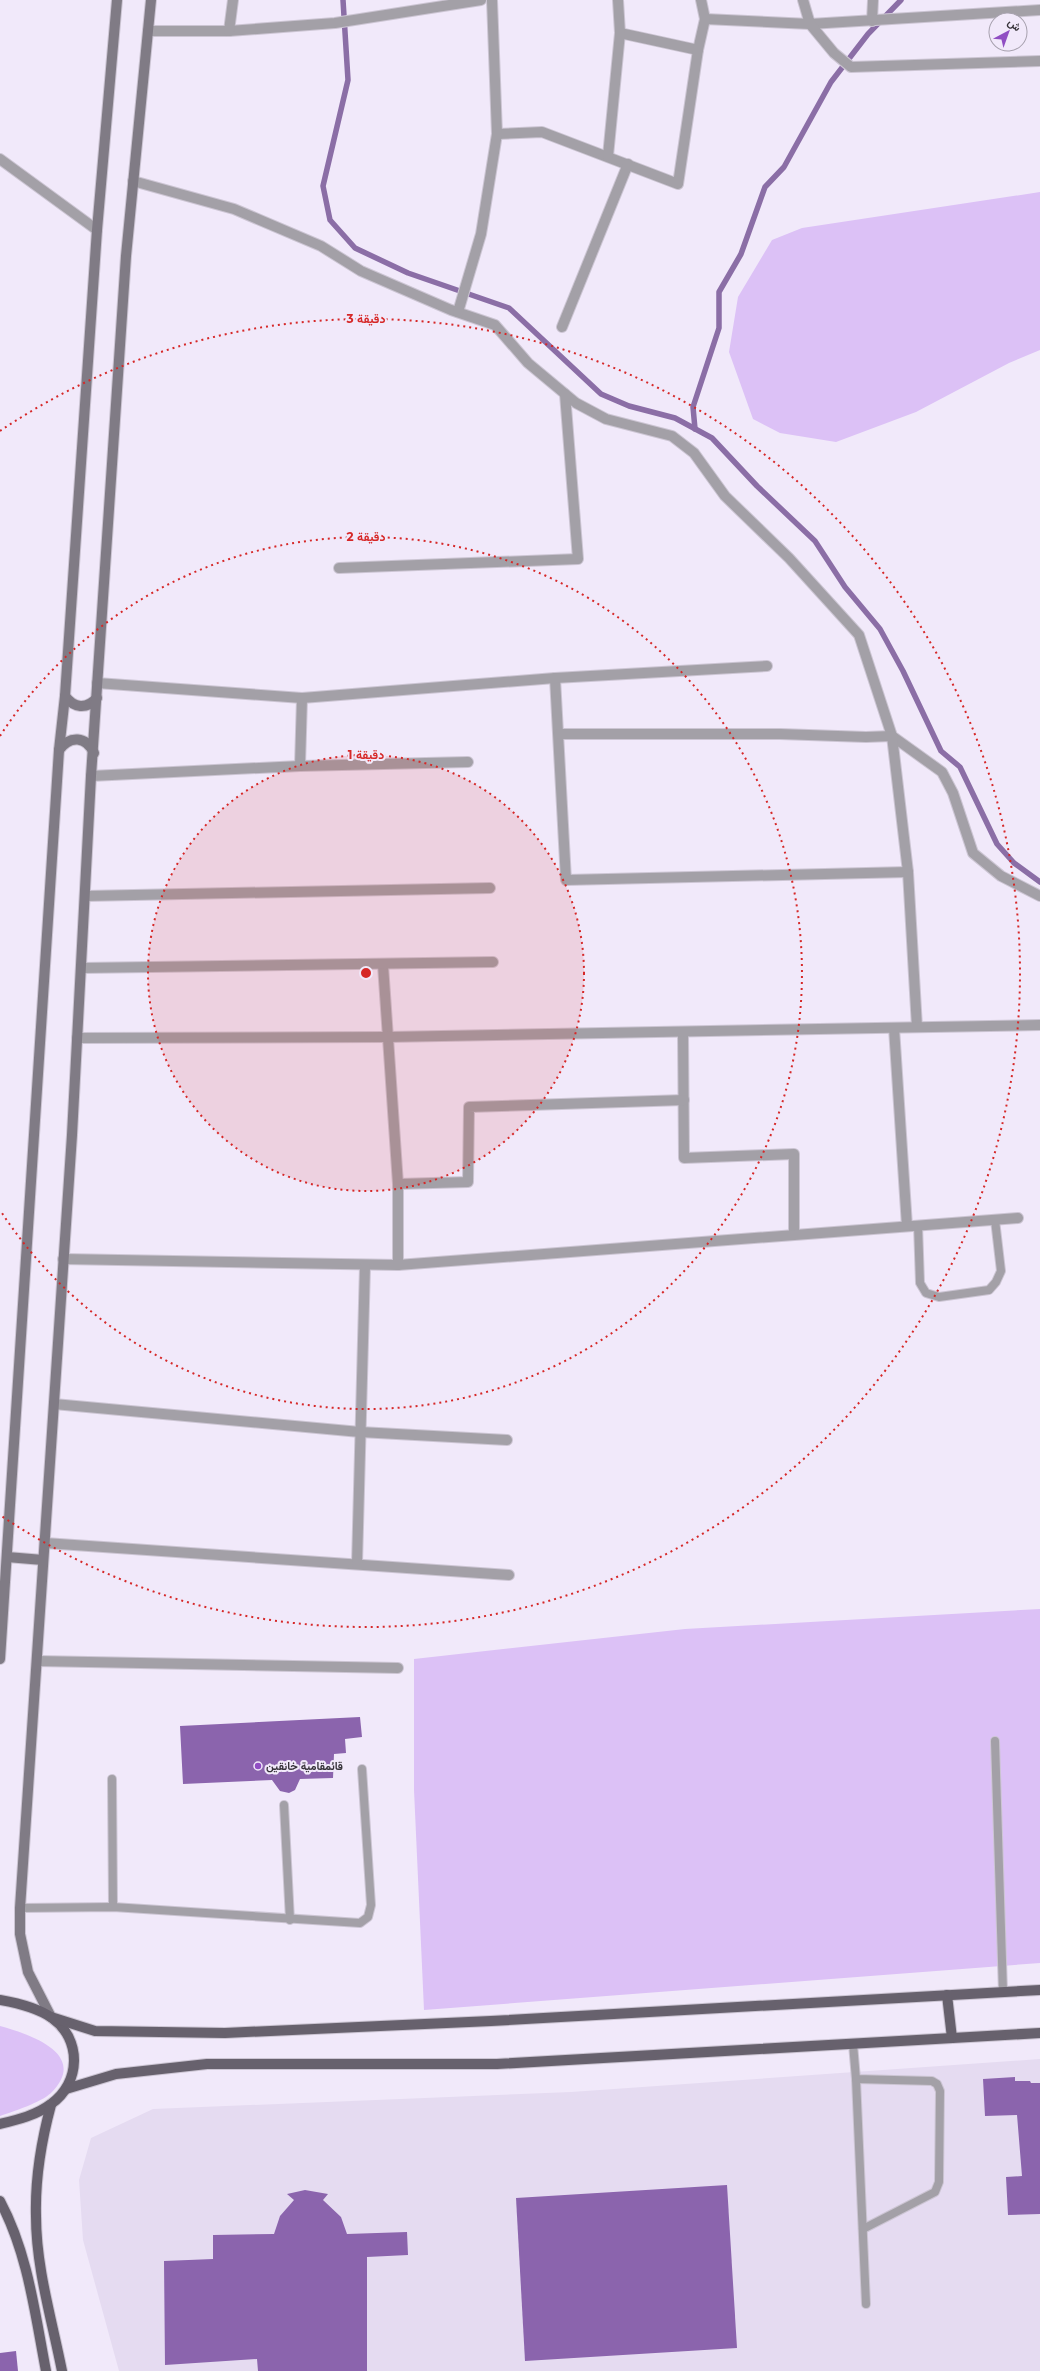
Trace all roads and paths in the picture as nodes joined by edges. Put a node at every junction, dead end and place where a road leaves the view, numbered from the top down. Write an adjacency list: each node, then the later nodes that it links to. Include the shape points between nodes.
1 (117, 0): 24 (main road)
2 (150, 0): 14 (main road)
3 (233, 0): 15 (street)
4 (481, 0): 15 (street, via 356,21)
5 (492, 0): 19 (street)
6 (618, 0): 16 (street)
7 (701, 0): 11 (street)
8 (803, 0): 13 (street)
9 (873, 0): 12 (street)
10 (1040, 10): 12 (street)
11 (705, 19): 13 (street); 17 (street)
12 (872, 21): 13 (street)
13 (810, 24): 18 (street, via 834,53 851,67)
14 (148, 31): 15 (street); 23 (main road)
15 (229, 31)
16 (620, 33): 17 (street); 20 (street)
17 (698, 50): 22 (street, via 678,184)
18 (1040, 61)
19 (497, 134): 20 (street, via 542,132); 25 (street, via 482,234)
20 (608, 156): 22 (street)
21 (0, 159): 24 (street)
22 (628, 164): 26 (street)
23 (133, 181): 25 (street, via 234,209 321,246 361,272); 31 (main road)
24 (97, 230): 32 (main road)
25 (459, 309): 27 (street, via 495,325 528,363)
26 (562, 327)
27 (565, 394): 28 (street, via 578,559); 36 (street, via 606,419 672,436 694,453 725,496 789,558 859,635)
28 (338, 568)
29 (767, 666): 30 (street)
30 (554, 678): 34 (street); 35 (street)
31 (97, 684): 33 (main road); 34 (street)
32 (65, 696): 33 (main road, via 75,705 82,706 93,703); 37 (main road)
33 (97, 698): 38 (main road)
34 (302, 698): 40 (street)
35 (559, 734): 36 (street); 42 (street, via 566,880)
36 (892, 736): 42 (street); 45 (street, via 942,772 953,793 973,853 1001,876)
37 (59, 750): 38 (main road, via 70,740 78,739 91,746); 69 (main road)
38 (94, 753): 41 (main road)
39 (468, 762): 40 (street)
40 (300, 766): 41 (street)
41 (91, 776): 44 (main road)
42 (908, 872): 50 (street)
43 (490, 888): 44 (street)
44 (85, 896): 48 (main road)
45 (1040, 896)
46 (493, 962): 47 (street)
47 (383, 965): 48 (street); 53 (street)
48 (81, 968): 54 (main road)
49 (1040, 1025): 50 (street)
50 (917, 1027): 51 (street)
51 (894, 1028): 52 (street); 60 (street)
52 (683, 1032): 53 (street); 55 (street)
53 (387, 1037): 54 (street); 56 (street)
54 (77, 1038): 62 (main road)
55 (684, 1100): 56 (street, via 469,1107 468,1182); 61 (street, via 684,1158 794,1154)
56 (398, 1184): 63 (street)
57 (1018, 1218): 58 (street)
58 (995, 1220): 59 (street); 59 (lane, via 1001,1271 996,1282 989,1290 939,1297 926,1293 920,1283)
59 (918, 1225): 60 (street)
60 (907, 1226): 61 (street)
61 (794, 1234): 63 (street)
62 (63, 1259): 64 (street); 65 (main road)
63 (398, 1265): 64 (street)
64 (365, 1266): 66 (street)
65 (54, 1404): 66 (street); 68 (main road)
66 (360, 1432): 67 (street); 71 (street)
67 (507, 1440)
68 (45, 1543): 70 (main road); 71 (street)
69 (7, 1557): 70 (main road); 73 (main road)
70 (43, 1560): 74 (main road)
71 (357, 1564): 72 (street)
72 (509, 1575)
73 (0, 1658)
74 (37, 1661): 75 (street); 80 (main road)
75 (398, 1668)
76 (994, 1741): 84 (lane)
77 (362, 1769): 82 (lane, via 371,1905 368,1917 360,1923)
78 (112, 1780): 81 (lane)
79 (284, 1805): 82 (lane)
80 (20, 1908): 81 (lane); 87 (main road, via 20,1934 28,1972)
81 (113, 1908): 82 (lane)
82 (290, 1920)
83 (1040, 1990): 84 (main road)
84 (1003, 1992): 85 (main road)
85 (947, 1995): 87 (main road, via 225,2034 95,2031); 89 (main road)
86 (0, 2000): 87 (main road)
87 (51, 2017): 92 (main road, via 60,2025 72,2044 74,2067)
88 (1040, 2033): 89 (main road)
89 (952, 2038): 90 (main road)
90 (853, 2044): 91 (lane); 92 (main road, via 497,2064 207,2064 116,2074)
91 (856, 2079): 96 (lane); 96 (lane, via 932,2081 937,2084 940,2091 939,2182 935,2192)
92 (66, 2089): 93 (main road)
93 (51, 2105): 94 (main road, via 30,2115); 99 (main road, via 42,2141 36,2216 39,2254)
94 (0, 2124)
95 (0, 2201): 98 (main road, via 20,2249)
96 (863, 2229): 97 (lane)
97 (866, 2304)
98 (46, 2371)
99 (62, 2371)

